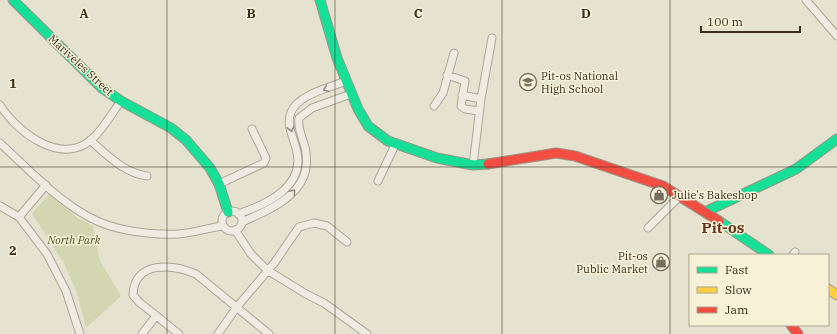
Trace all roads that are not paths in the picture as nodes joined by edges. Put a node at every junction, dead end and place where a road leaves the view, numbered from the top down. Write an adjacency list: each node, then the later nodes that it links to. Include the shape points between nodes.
1 (13, 0): 14 (main road, Mariveles Street, via 102,88)
2 (320, 0): 9 (main road)
3 (806, 0): 4 (street)
4 (835, 34): 6 (street)
5 (492, 38): 13 (street)
6 (837, 42)
7 (454, 53): 8 (street)
8 (447, 76): 11 (street, via 465,81); 16 (street, via 443,93)
9 (346, 81): 10 (main road); 12 (street, one-way to 12)
10 (351, 94): 17 (street); 23 (main road, via 368,126)
11 (462, 95): 13 (street); 18 (street, via 461,106)
12 (306, 97): 17 (street); 30 (street, one-way to 30, via 291,112 289,122 297,150 297,169 288,188)
13 (481, 99): 18 (street)
14 (121, 101): 21 (street); 27 (main road, Mariveles Street, via 171,128 186,140 207,163)
15 (0, 105): 21 (street, via 15,124 40,142 52,147 70,148)
16 (434, 106)
17 (312, 108): 30 (street, one-way to 17, via 294,193 304,176 306,151 298,126 299,118)
18 (479, 111): 24 (street)
19 (252, 129): 27 (street, via 266,158 264,163)
20 (837, 139): 33 (main road, via 796,169)
21 (90, 140): 25 (street, via 136,175)
22 (0, 143): 28 (street)
23 (395, 145): 24 (main road, via 437,158); 26 (street)
24 (473, 165): 29 (main road, via 556,153 576,156 634,175 663,186)
25 (146, 176)
26 (378, 181)
27 (219, 184): 32 (main road, Mariveles Street)
28 (46, 185): 35 (street); 37 (street, via 90,218 134,231 180,234)
29 (680, 196): 33 (main road); 38 (street)
30 (276, 202): 34 (street); 36 (street)
31 (0, 206): 35 (street)
32 (228, 212): 34 (street); 37 (street, via 222,219)
33 (705, 212): 41 (main road)
34 (238, 214): 36 (street)
35 (19, 217): 46 (street, via 41,244 55,268 66,291)
36 (242, 222): 39 (street)
37 (223, 226): 39 (street, via 228,230)
38 (648, 228)
39 (236, 230): 42 (street, via 251,254)
40 (347, 242): 42 (street, via 327,226 314,222 299,228)
41 (768, 254)
42 (268, 270): 43 (street); 51 (street, via 324,303)
43 (236, 308): 44 (street, via 196,274 168,267 154,268 142,274 134,283 133,295); 49 (street); 50 (street)
44 (156, 316): 47 (street); 48 (street)
45 (792, 326): 52 (main road)
46 (80, 334)
47 (142, 334)
48 (179, 334)
49 (218, 334)
50 (269, 334)
51 (367, 334)
52 (798, 334)

